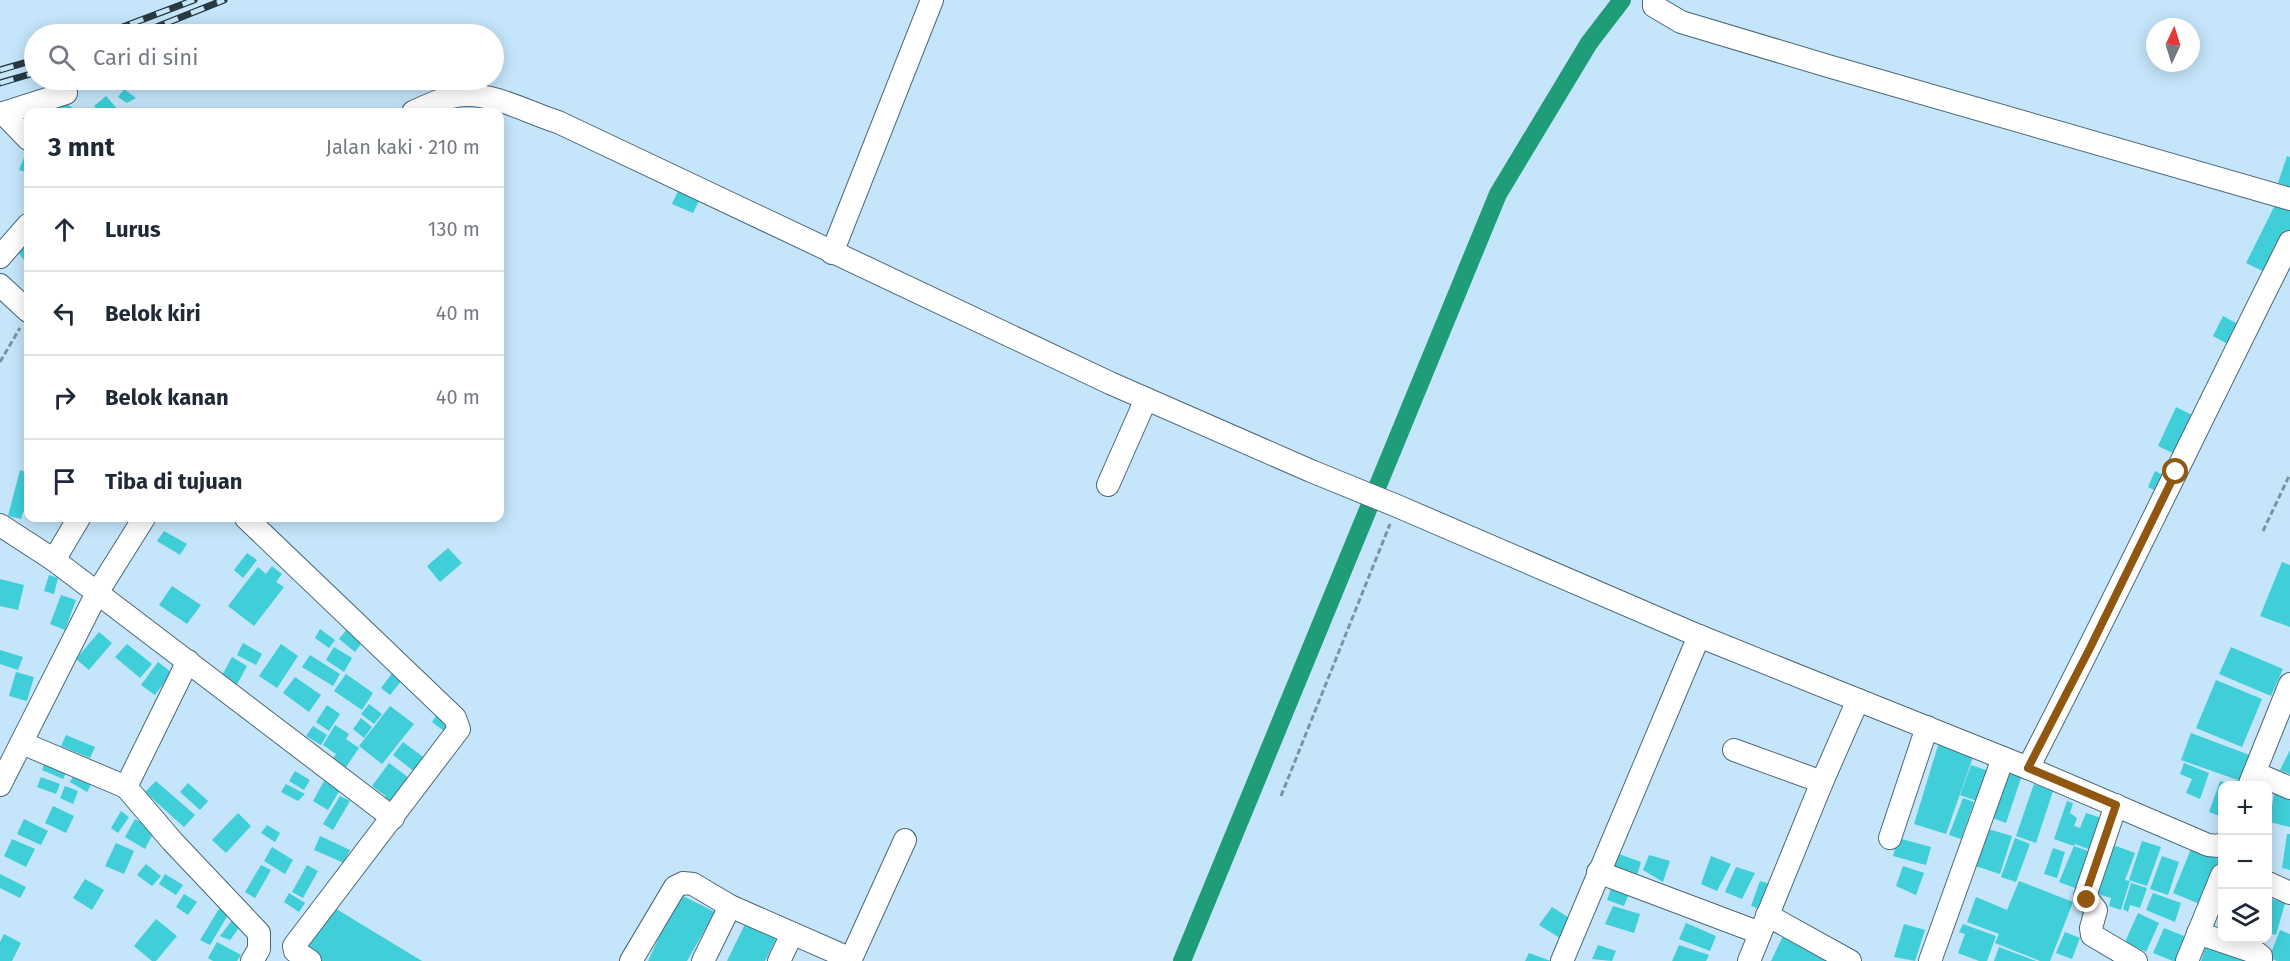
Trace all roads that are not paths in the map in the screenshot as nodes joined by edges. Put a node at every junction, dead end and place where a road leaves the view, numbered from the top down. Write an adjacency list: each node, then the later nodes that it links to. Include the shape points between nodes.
1 (932, 0): 10 (street)
2 (1654, 0): 7 (street, via 1657,9 1681,22)
3 (66, 93): 5 (street)
4 (421, 108): 10 (street, via 467,95 502,101 558,122)
5 (1, 113): 6 (street)
6 (24, 136)
7 (2290, 199)
8 (24, 230): 11 (street)
9 (2290, 242): 30 (street)
10 (832, 253): 14 (street)
11 (0, 257)
12 (0, 285): 13 (street)
13 (24, 318)
14 (1146, 399): 15 (street); 22 (street)
15 (1108, 485)
16 (77, 522): 20 (street)
17 (141, 522): 21 (street)
18 (250, 522): 37 (street, via 455,717 459,729 454,738)
19 (0, 525): 20 (street)
20 (54, 561): 21 (street)
21 (97, 593): 23 (street); 27 (street)
22 (1699, 636): 25 (street); 41 (street)
23 (188, 661): 34 (street); 37 (street)
24 (2290, 684): 31 (street)
25 (1858, 700): 26 (street); 32 (street)
26 (1927, 728): 29 (street); 38 (street)
27 (22, 742): 33 (street); 34 (street)
28 (1734, 750): 32 (street)
29 (2003, 758): 30 (street); 58 (street)
30 (2028, 768): 36 (street)
31 (2252, 779): 35 (street)
32 (1822, 782): 46 (street)
33 (0, 785)
34 (126, 788): 50 (street, via 259,933 259,948)
35 (2290, 788)
36 (2116, 805): 40 (street); 59 (street, via 2085,896 2096,910 2092,935)
37 (393, 818): 51 (street, via 294,946)
38 (1890, 838)
39 (905, 840): 49 (street)
40 (2218, 847)
41 (1598, 872): 46 (street); 55 (street)
42 (2272, 885): 44 (street)
43 (2218, 886): 47 (street)
44 (2290, 893)
45 (730, 906): 48 (street); 52 (street, via 693,884 680,884); 53 (street)
46 (1764, 924): 56 (street); 57 (street)
47 (2198, 933): 60 (street); 61 (street, via 2258,953)
48 (792, 934): 49 (street); 54 (street)
49 (851, 960)
50 (252, 961)
51 (310, 961)
52 (631, 961)
53 (703, 961)
54 (779, 961)
55 (1562, 961)
56 (1749, 961)
57 (1850, 961)
58 (1930, 961)
59 (2136, 961)
60 (2187, 961)
61 (2260, 961)

